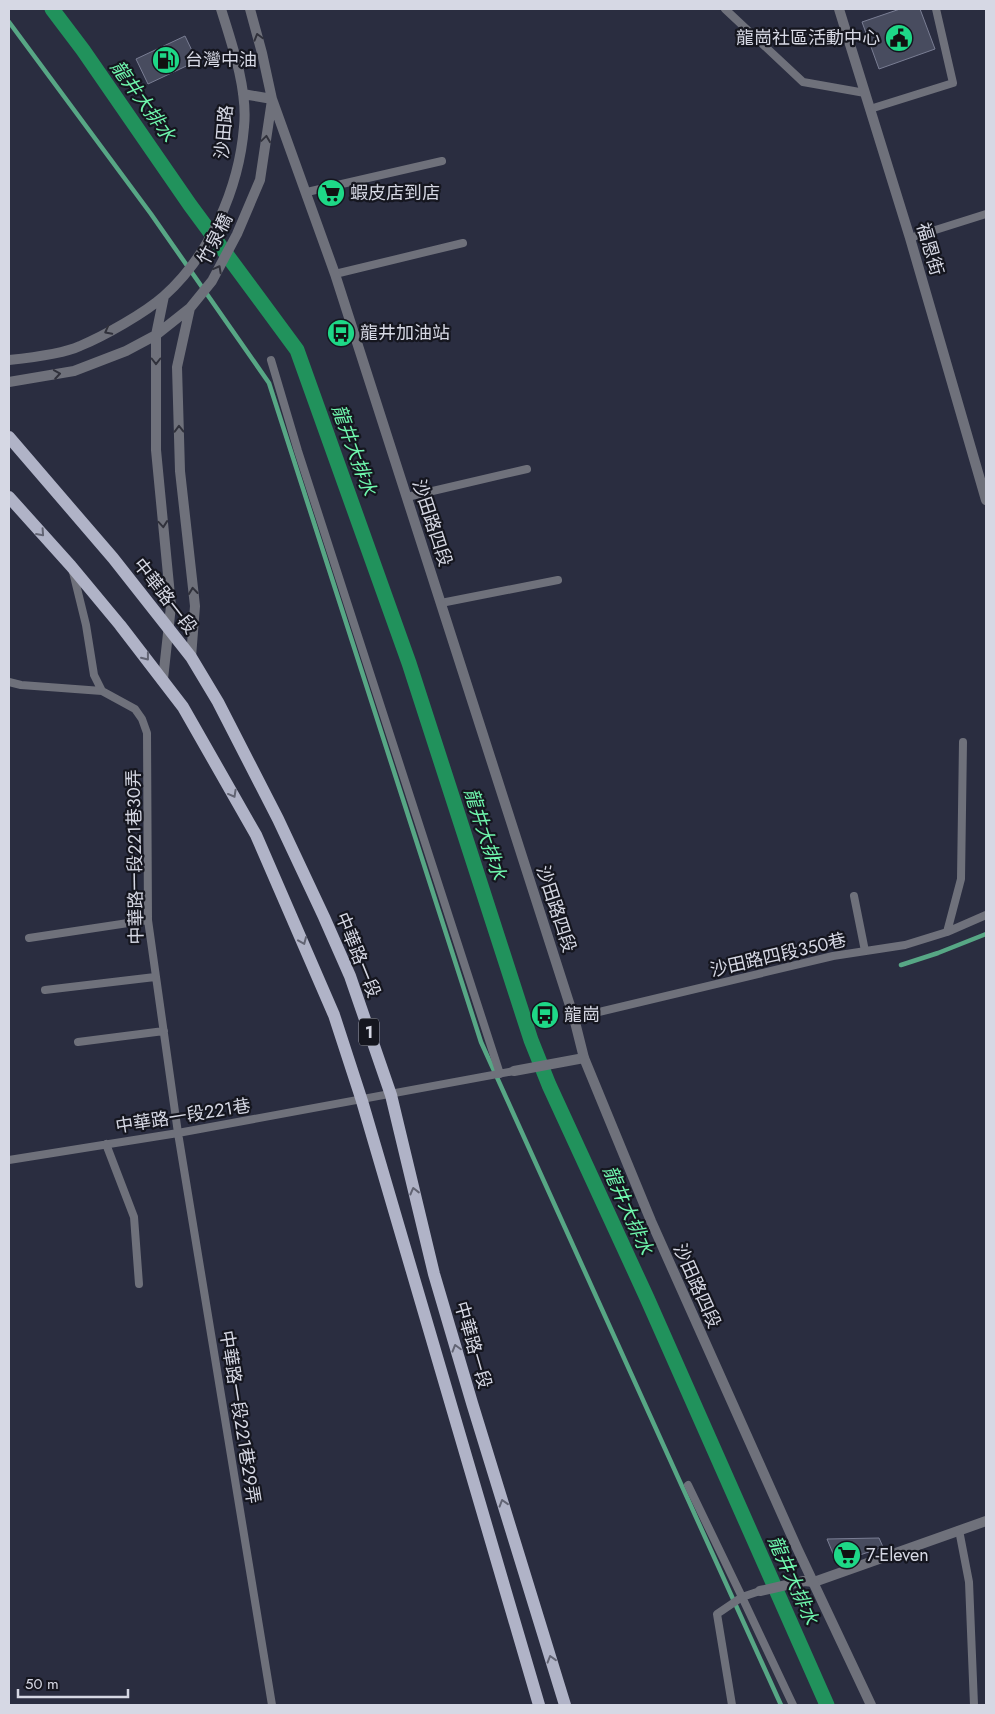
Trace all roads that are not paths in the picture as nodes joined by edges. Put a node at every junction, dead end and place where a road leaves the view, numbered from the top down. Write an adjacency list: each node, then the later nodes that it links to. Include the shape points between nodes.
1 (220, 9): 7 (street)
2 (250, 9): 8 (street, 沙田路四段, one-way to 2)
3 (725, 9): 6 (lane, via 803,82)
4 (839, 9): 6 (street, 福恩街)
5 (936, 9): 9 (lane, via 953,84)
6 (865, 93): 9 (street, 福恩街)
7 (243, 94): 8 (street); 11 (street, 沙田路, via 245,126)
8 (272, 99): 12 (street, 沙田路四段); 18 (street, 竹泉橋, one-way to 8, via 212,281 260,180)
9 (870, 109): 14 (street, 福恩街)
10 (442, 161): 12 (lane)
11 (237, 172): 17 (street, 竹泉橋, via 213,232 196,260)
12 (306, 192): 16 (street, 沙田路四段)
13 (986, 214): 14 (lane)
14 (910, 238): 27 (street, 福恩街)
15 (463, 243): 16 (lane)
16 (335, 274): 26 (street, 沙田路四段)
17 (164, 296): 19 (street); 20 (street, 竹泉橋, one-way to 20, via 132,318 78,347)
18 (190, 308): 19 (street); 32 (street, one-way to 18, via 195,606 180,471 177,367)
19 (156, 335): 22 (street, one-way to 19, via 74,371 126,352); 31 (street, one-way to 31, via 156,450 171,606)
20 (9, 360)
21 (271, 360): 50 (lane)
22 (9, 382)
23 (9, 437): 31 (main road, 中華路一段 / 1)
24 (527, 469): 26 (lane)
25 (9, 497): 28 (main road, 1, one-way to 28)
26 (407, 497): 30 (street, 沙田路四段)
27 (986, 497)
28 (71, 566): 33 (main road, 1, one-way to 33); 35 (lane, via 94,675)
29 (558, 580): 30 (lane)
30 (441, 604): 45 (street, 沙田路四段)
31 (168, 627): 32 (main road, 中華路一段 / 1); 33 (street)
32 (191, 657): 51 (main road, 中華路一段 / 1, via 227,719 324,917 350,976)
33 (163, 679): 52 (main road, 1, one-way to 52, via 183,707 256,836 334,1015)
34 (9, 682): 35 (lane)
35 (102, 691): 39 (lane, 中華路一段221巷30弄, via 135,709 147,733)
36 (963, 742): 40 (lane, via 961,879)
37 (854, 896): 42 (lane)
38 (986, 915): 40 (lane, 沙田路四段350巷)
39 (148, 920): 41 (lane); 43 (lane, 中華路一段221巷30弄)
40 (947, 932): 42 (lane, 沙田路四段350巷)
41 (29, 938)
42 (865, 951): 45 (lane, 沙田路四段350巷)
43 (155, 977): 44 (lane); 46 (lane, 中華路一段221巷30弄)
44 (45, 990)
45 (574, 1018): 48 (street, 沙田路四段)
46 (164, 1031): 47 (lane); 53 (lane, 中華路一段221巷30弄)
47 (78, 1042)
48 (584, 1058): 49 (street); 60 (street, 沙田路四段, via 651,1221)
49 (514, 1071): 50 (lane, 中華路一段221巷)
50 (500, 1074): 51 (lane, 中華路一段221巷)
51 (391, 1095): 52 (lane, 中華路一段221巷); 65 (main road, 中華路一段 / 1, one-way to 51, via 434,1274)
52 (362, 1101): 53 (lane, 中華路一段221巷); 64 (main road, 1)
53 (178, 1133): 54 (lane, 中華路一段221巷); 63 (lane, 中華路一段221巷29弄)
54 (106, 1144): 55 (lane, 中華路一段221巷); 56 (lane, via 134,1216)
55 (9, 1160)
56 (139, 1284)
57 (688, 1485): 62 (lane)
58 (986, 1522): 59 (street)
59 (960, 1530): 60 (street); 69 (lane, via 969,1582)
60 (809, 1582): 61 (street); 68 (street, 沙田路四段)
61 (760, 1591): 62 (lane)
62 (742, 1597): 66 (lane, via 717,1614); 67 (lane)
63 (272, 1705)
64 (539, 1705)
65 (565, 1705)
66 (732, 1705)
67 (793, 1705)
68 (871, 1705)
69 (974, 1705)

